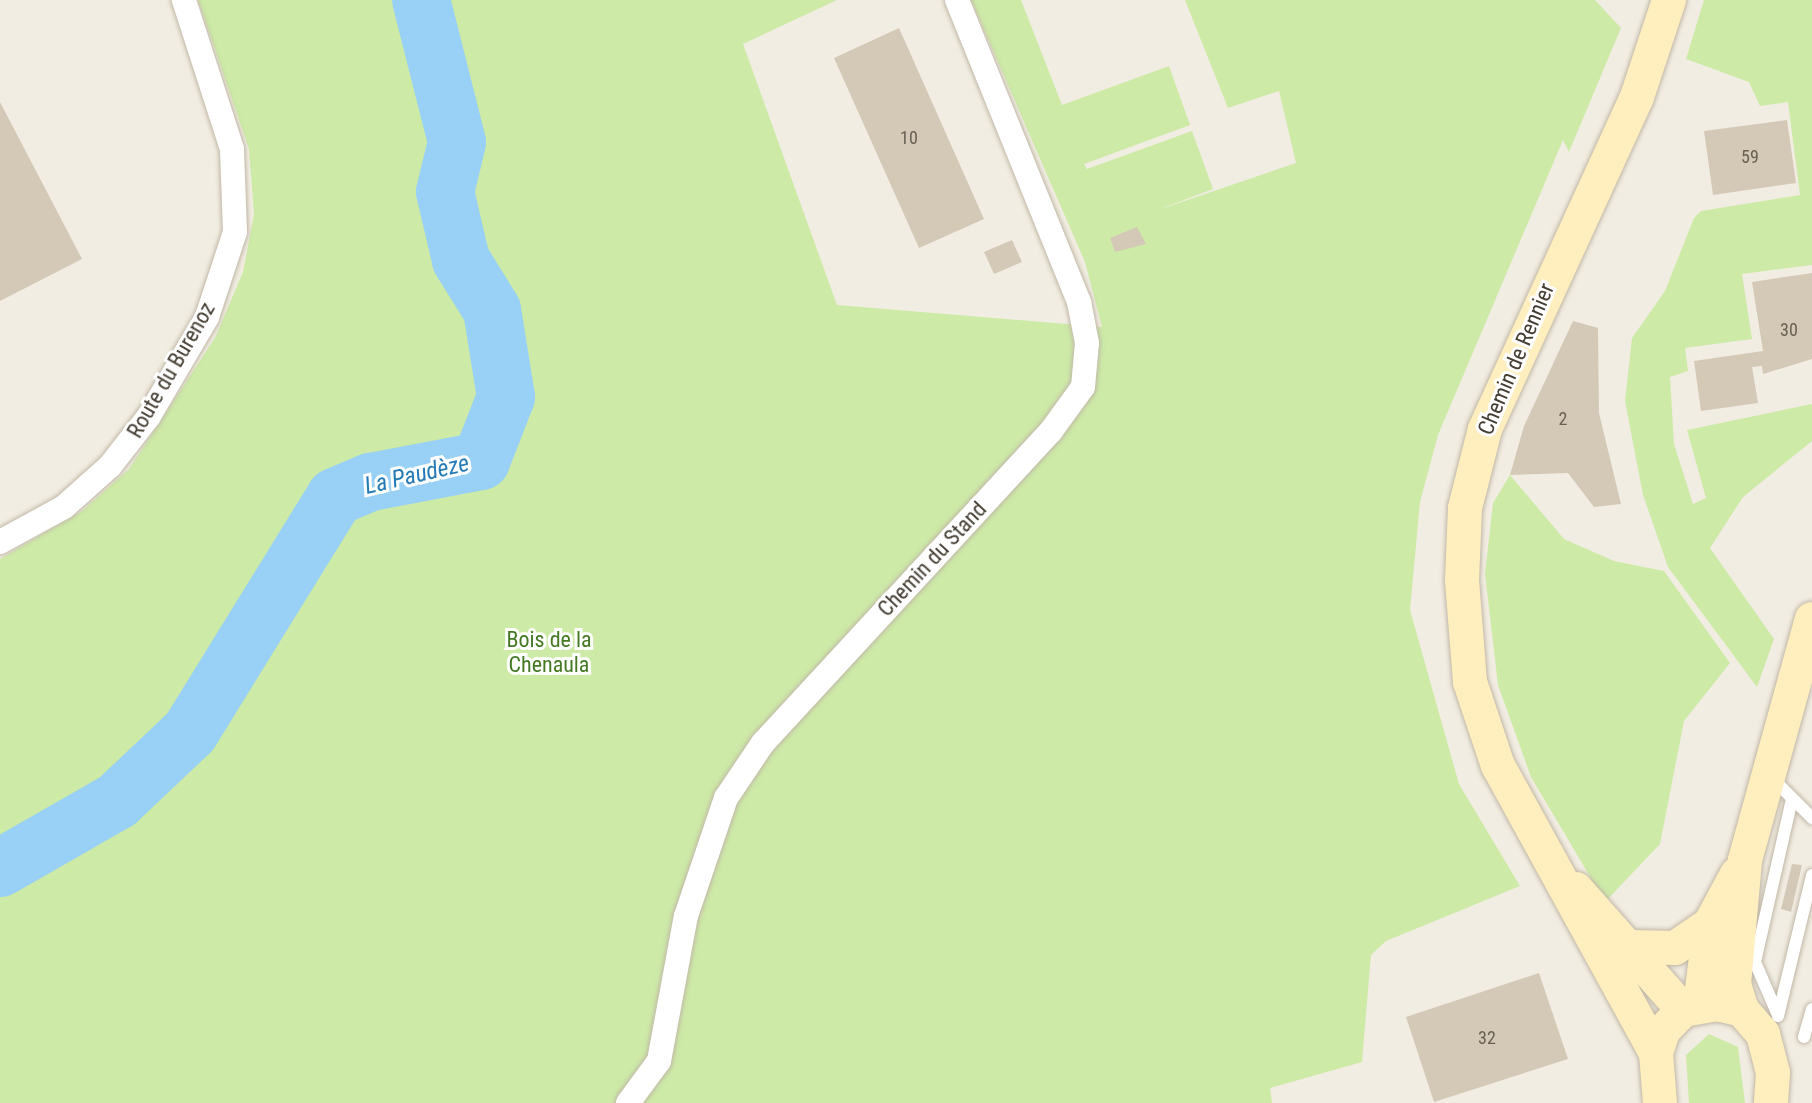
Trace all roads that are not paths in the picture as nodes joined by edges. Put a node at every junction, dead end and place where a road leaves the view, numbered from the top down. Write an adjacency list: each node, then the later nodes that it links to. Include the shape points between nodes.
1 (184, 0): 4 (street, Route du Burenoz, via 232,149 235,232 212,303 149,416 110,466 64,507)
2 (957, 0): 21 (street, Chemin du Stand, via 1079,302 1087,343 1083,387 1051,431 763,743 726,798 686,916 659,1061)
3 (1669, 0): 10 (street, Chemin de Rennier, via 1637,97 1503,382 1465,508 1462,580 1470,682 1498,766)
4 (0, 542)
5 (1812, 619): 6 (street)
6 (1767, 773): 7 (lane); 9 (street)
7 (1792, 799): 8 (lane); 17 (lane, via 1755,962)
8 (1812, 818)
9 (1745, 860): 12 (street); 16 (street, via 1734,973)
10 (1553, 866): 13 (street, Chemin de Rennier); 20 (street, Chemin de Rennier)
11 (1812, 875): 17 (lane)
12 (1710, 924): 13 (street, via 1675,948); 14 (street)
13 (1629, 947): 14 (street, Chemin de Rennier)
14 (1691, 1008): 16 (street); 20 (street, via 1663,1031)
15 (1812, 1009): 18 (lane)
16 (1742, 1010): 19 (street)
17 (1778, 1015): 19 (lane)
18 (1804, 1037)
19 (1768, 1050): 23 (street)
20 (1656, 1053): 22 (street)
21 (628, 1103)
22 (1660, 1103)
23 (1771, 1103)

